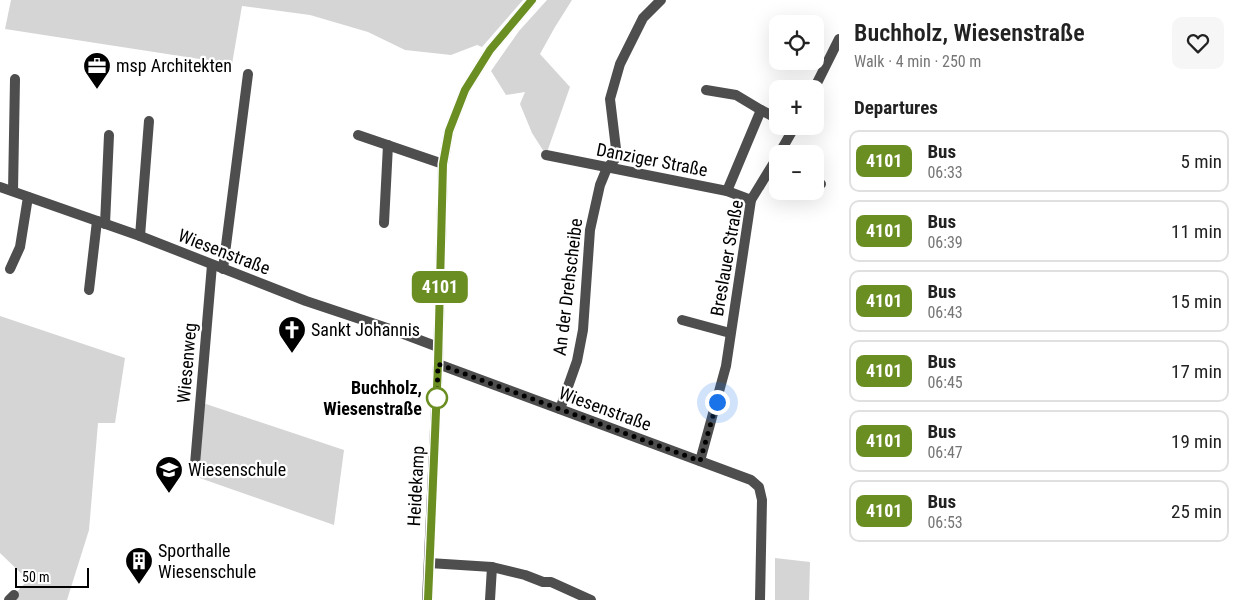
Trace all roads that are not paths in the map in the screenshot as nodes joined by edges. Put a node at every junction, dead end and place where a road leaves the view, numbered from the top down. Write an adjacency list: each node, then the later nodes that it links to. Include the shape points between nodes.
1 (532, 0): 15 (street, Heidekamp, via 490,50 465,90 449,131)
2 (661, 0): 16 (street, An der Drehscheibe, via 643,18 620,64 610,100 617,157)
3 (839, 38): 6 (street)
4 (248, 74): 27 (street)
5 (15, 79): 19 (street)
6 (818, 80)
7 (706, 90): 8 (street, via 736,96)
8 (761, 110): 9 (street); 20 (street, Breslauer Straße)
9 (769, 114)
10 (149, 121): 25 (street)
11 (109, 135): 23 (street)
12 (358, 135): 13 (street)
13 (388, 146): 15 (street); 24 (street)
14 (546, 155): 16 (street, Danziger Straße)
15 (443, 164): 32 (street, Heidekamp)
16 (607, 168): 20 (street, Danziger Straße); 34 (street, An der Drehscheibe, via 590,230 583,330 577,361)
17 (769, 172): 22 (street, Breslauer Straße)
18 (0, 187): 19 (street, Wiesenstraße)
19 (13, 191): 21 (street, Wiesenstraße)
20 (727, 191): 22 (street, Danziger Straße)
21 (28, 197): 23 (street, Wiesenstraße); 28 (street, via 20,247)
22 (751, 200): 31 (street, Breslauer Straße)
23 (101, 222): 25 (street, Wiesenstraße); 29 (street)
24 (384, 223)
25 (140, 236): 26 (street, Wiesenstraße)
26 (212, 265): 27 (street, Wiesenstraße); 36 (street, Wiesenweg)
27 (223, 269): 32 (street, Wiesenstraße)
28 (10, 270)
29 (90, 290)
30 (682, 320): 31 (street, Breslauer Straße)
31 (730, 333): 35 (street, Breslauer Straße, via 726,366)
32 (438, 348): 33 (street, Heidekamp)
33 (438, 364): 34 (street, Wiesenstraße); 37 (street, Heidekamp)
34 (560, 409): 35 (street, Wiesenstraße)
35 (700, 461): 42 (street, Wiesenstraße, via 751,480 759,487 762,500)
36 (195, 464)
37 (429, 563): 38 (street); 39 (street, Heidekamp)
38 (492, 567): 40 (street); 41 (street, via 551,582)
39 (428, 600)
40 (490, 600)
41 (591, 600)
42 (760, 600)

